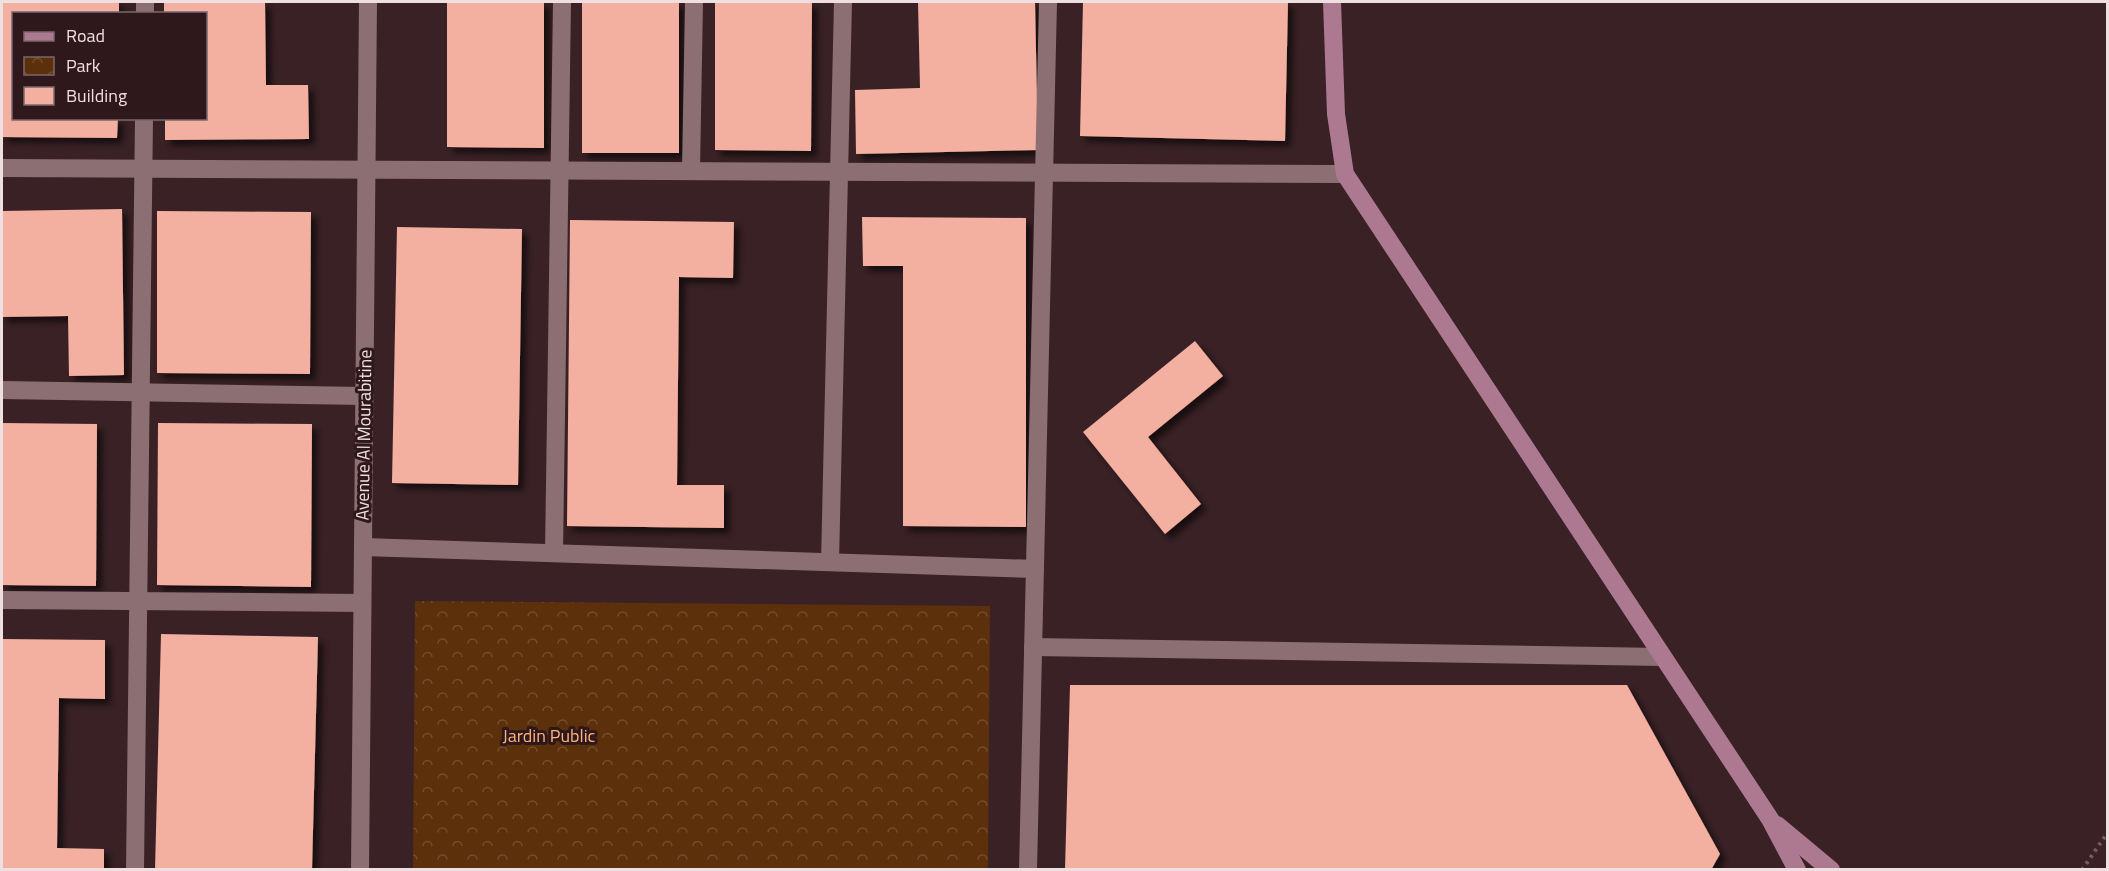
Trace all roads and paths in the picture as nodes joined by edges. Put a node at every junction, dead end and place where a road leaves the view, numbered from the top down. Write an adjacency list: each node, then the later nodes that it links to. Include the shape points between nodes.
1 (368, 2): 10 (street, Avenue Al Mourabitine)
2 (562, 2): 11 (street)
3 (694, 2): 12 (street)
4 (843, 2): 13 (street)
5 (1048, 2): 14 (street)
6 (1332, 2): 15 (main road, via 1336,114)
7 (144, 120): 9 (street)
8 (2, 168): 9 (street)
9 (143, 168): 10 (street); 17 (street)
10 (367, 169): 11 (street); 18 (street, Avenue Al Mourabitine)
11 (559, 170): 12 (street); 20 (street)
12 (691, 170): 13 (street)
13 (839, 171): 14 (street); 21 (street)
14 (1044, 172): 15 (street); 22 (street)
15 (1345, 174): 27 (main road)
16 (2, 390): 17 (street)
17 (141, 392): 18 (street); 24 (street)
18 (364, 396): 19 (street, Avenue Al Mourabitine)
19 (363, 547): 20 (street); 25 (street, Avenue Al Mourabitine)
20 (554, 553): 21 (street)
21 (830, 562): 22 (street)
22 (1035, 569): 26 (street)
23 (2, 600): 24 (street)
24 (138, 601): 25 (street); 30 (street)
25 (362, 603): 31 (street, Avenue Al Mourabitine)
26 (1033, 647): 27 (street); 32 (street)
27 (1662, 657): 28 (main road)
28 (1770, 819): 33 (main road); 34 (main road)
29 (2108, 831): 35 (path)
30 (135, 870)
31 (360, 870)
32 (1028, 870)
33 (1797, 870)
34 (1831, 870)
35 (2082, 870)

